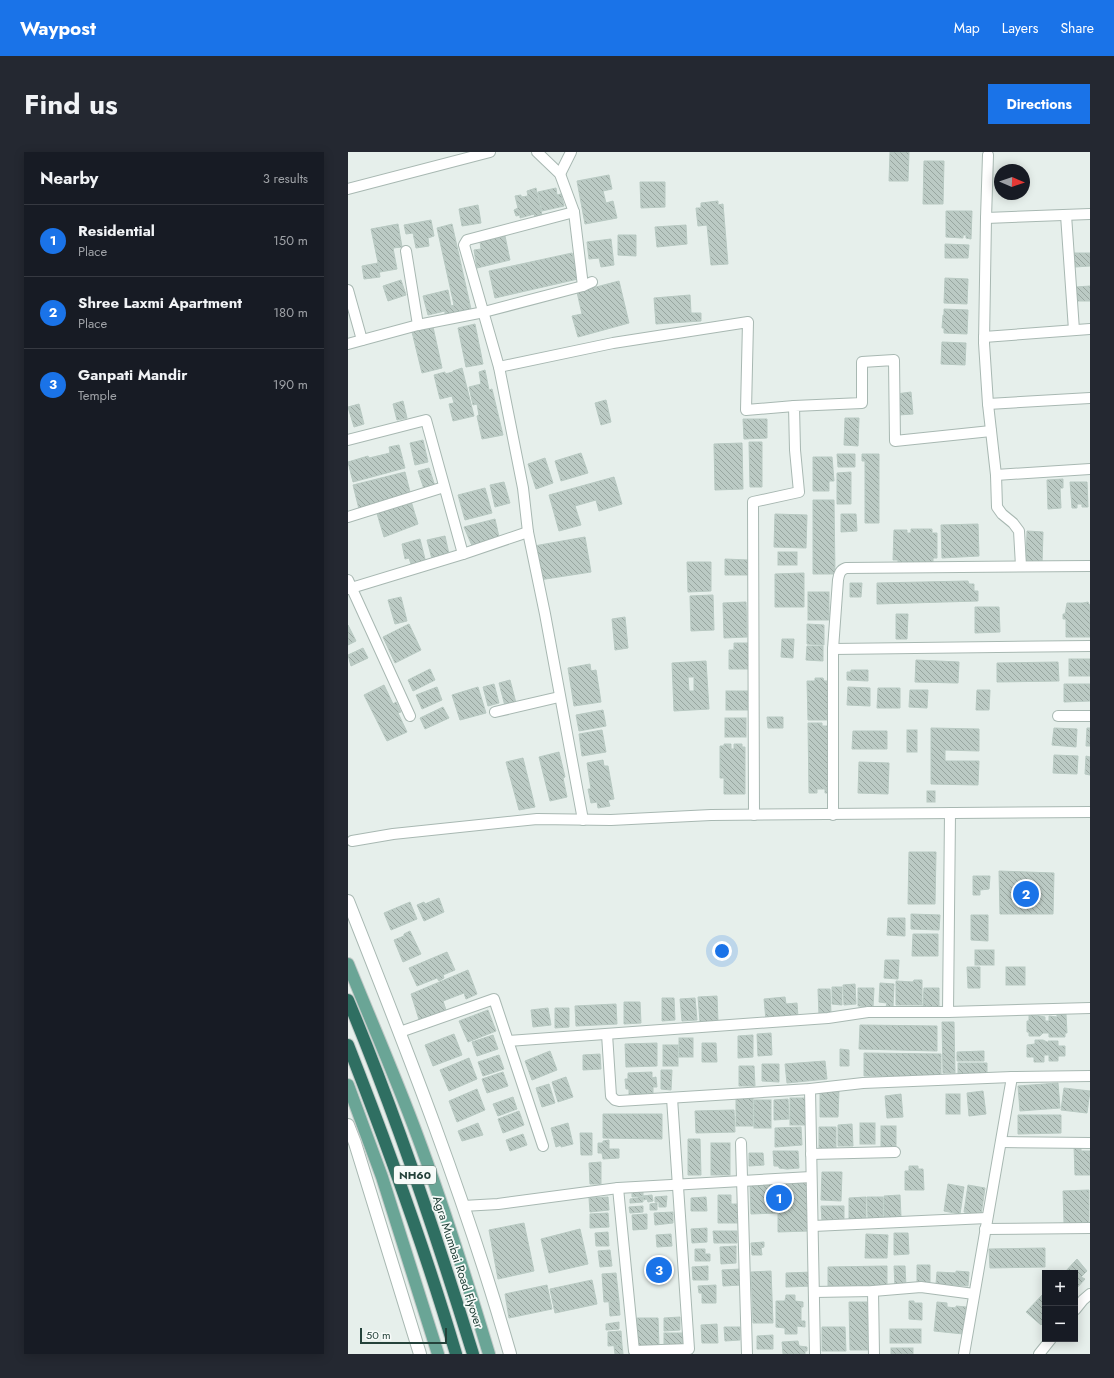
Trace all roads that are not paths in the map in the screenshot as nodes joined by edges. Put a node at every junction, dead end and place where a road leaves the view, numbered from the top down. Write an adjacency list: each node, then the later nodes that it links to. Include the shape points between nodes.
1 (490, 152): 6 (street)
2 (537, 152): 5 (street)
3 (571, 152): 5 (street)
4 (988, 155): 10 (street)
5 (560, 174): 7 (street)
6 (348, 189)
7 (574, 212): 13 (street, via 588,284); 13 (street, via 465,242 464,249)
8 (1090, 214): 9 (street)
9 (1066, 215): 10 (street); 16 (street)
10 (986, 218): 17 (street)
11 (406, 251): 14 (street)
12 (348, 290): 18 (street)
13 (484, 312): 14 (street); 20 (street)
14 (418, 326): 18 (street)
15 (1090, 329): 16 (street)
16 (1074, 330): 17 (street)
17 (984, 337): 22 (street)
18 (362, 340): 19 (street)
19 (348, 344)
20 (499, 367): 23 (street, via 613,343 748,322 746,410); 30 (street, via 523,488)
21 (1090, 398): 22 (street)
22 (988, 404): 24 (street)
23 (794, 406): 24 (street, via 862,403 862,362 894,360 895,441); 44 (street, via 799,492 753,502)
24 (991, 431): 27 (street)
25 (348, 440): 28 (street, via 426,420)
26 (1090, 469): 27 (street)
27 (996, 475): 32 (street, via 997,507 1019,531)
28 (444, 487): 29 (street); 31 (street)
29 (348, 517)
30 (528, 532): 31 (street); 37 (street)
31 (463, 554): 34 (street)
32 (1021, 566): 33 (street); 36 (street, via 846,568 839,573)
33 (1090, 566)
34 (349, 586): 39 (street)
35 (1090, 646): 36 (street)
36 (832, 649): 45 (street)
37 (559, 697): 38 (street); 46 (street)
38 (495, 712)
39 (410, 716)
40 (1058, 716): 41 (street)
41 (1090, 716)
42 (1090, 812): 43 (street)
43 (950, 813): 45 (street); 52 (street)
44 (754, 815): 45 (street); 46 (street)
45 (833, 815)
46 (583, 820): 47 (street, via 537,819 393,834)
47 (349, 842)
48 (348, 901): 53 (street)
49 (348, 964): 89 (main road, via 418,1137 450,1228)
50 (348, 1000): 88 (highway, Agra Mumbai Road Flyover / NH60, via 429,1215)
51 (1090, 1008): 52 (street)
52 (948, 1012): 54 (street, via 868,1012 828,1018)
53 (400, 1032): 55 (street, via 494,999); 74 (street)
54 (607, 1034): 55 (street); 61 (street, via 612,1098 619,1101)
55 (508, 1041): 67 (street)
56 (348, 1045): 87 (highway, NH60, via 416,1229)
57 (1090, 1076): 58 (street)
58 (1012, 1077): 60 (street, via 863,1083); 63 (street)
59 (348, 1085): 86 (main road, via 382,1177)
60 (810, 1089): 61 (street); 69 (street)
61 (672, 1098): 72 (street)
62 (348, 1125): 66 (street)
63 (1001, 1142): 65 (street); 75 (street)
64 (741, 1143): 71 (street)
65 (1090, 1143)
66 (352, 1144): 85 (street)
67 (543, 1146)
68 (895, 1152): 69 (street)
69 (811, 1154): 70 (street)
70 (811, 1177): 71 (street); 76 (street)
71 (742, 1181): 72 (street); 91 (street)
72 (678, 1185): 73 (street); 73 (street, via 690,1349 634,1351)
73 (618, 1188): 74 (street, via 498,1204)
74 (463, 1206): 90 (street)
75 (987, 1218): 76 (street); 78 (street)
76 (812, 1226): 80 (street)
77 (1090, 1228): 78 (street)
78 (986, 1229): 81 (street)
79 (873, 1291): 80 (street); 81 (street, via 921,1287); 93 (street)
80 (814, 1292): 92 (street)
81 (974, 1294): 94 (street)
82 (1090, 1294): 83 (street)
83 (1078, 1306)
84 (1049, 1342): 95 (street)
85 (420, 1354)
86 (438, 1354)
87 (456, 1354)
88 (473, 1354)
89 (489, 1354)
90 (510, 1354)
91 (747, 1354)
92 (815, 1354)
93 (874, 1354)
94 (964, 1354)
95 (1039, 1354)

